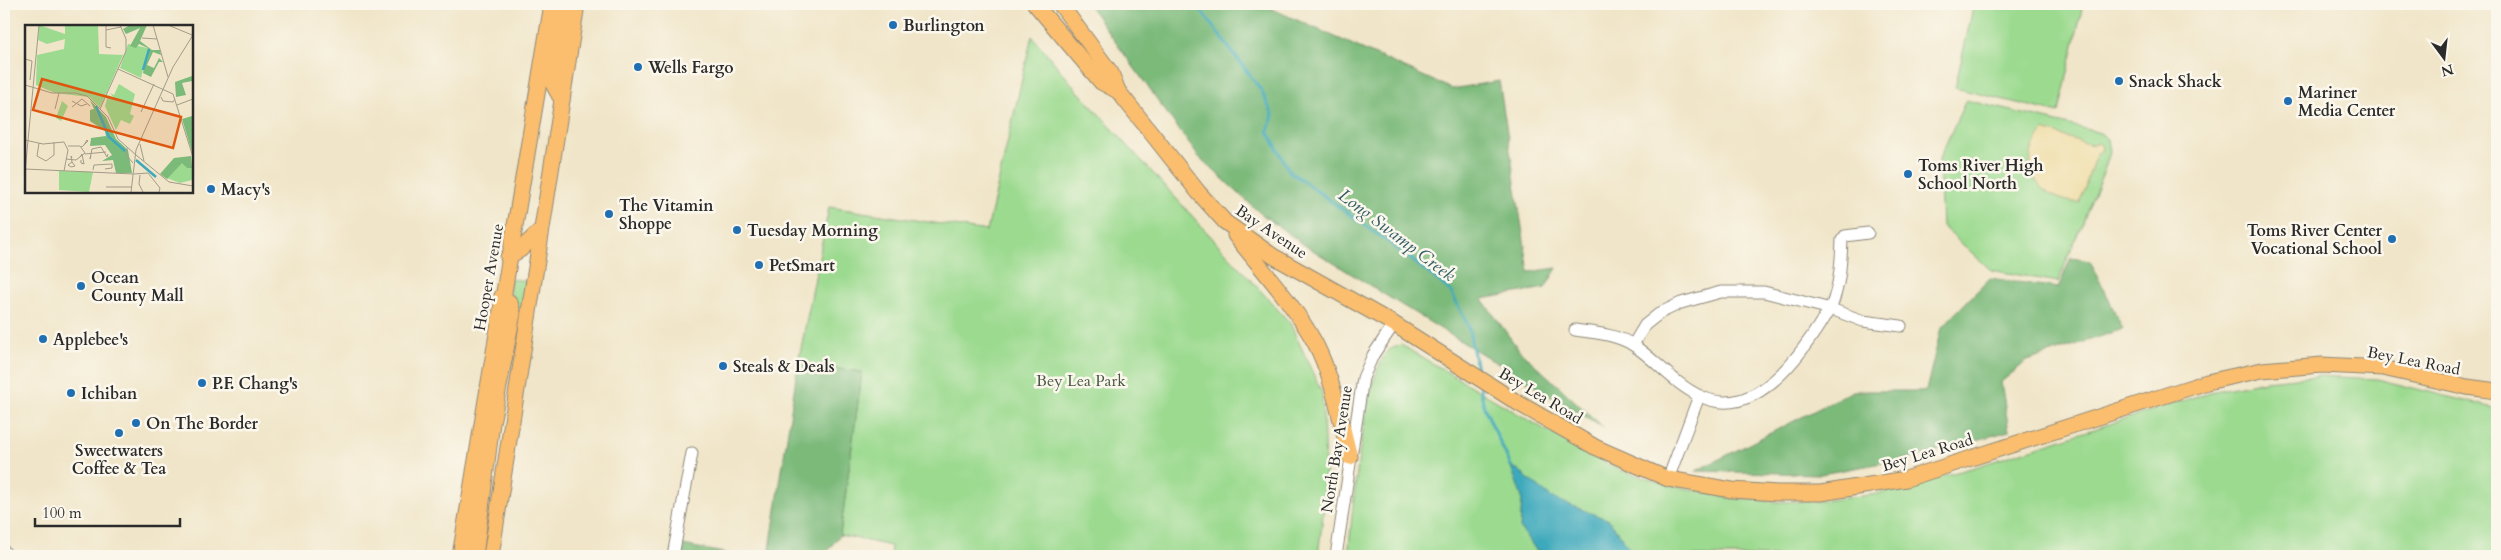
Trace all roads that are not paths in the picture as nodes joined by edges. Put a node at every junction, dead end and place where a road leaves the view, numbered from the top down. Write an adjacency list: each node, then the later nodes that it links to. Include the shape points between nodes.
1 (552, 4): 11 (main road, Hooper Avenue)
2 (563, 4): 7 (main road, via 552,74 553,84)
3 (577, 4): 7 (main road)
4 (1036, 4): 6 (main road, Bay Avenue, via 1101,82)
5 (1060, 4): 6 (main road, Bay Avenue, via 1111,73)
6 (1118, 91): 8 (main road, Bay Avenue)
7 (562, 100): 9 (main road)
8 (1225, 222): 14 (main road, Bay Avenue, via 1273,256); 21 (main road, via 1298,316 1315,344 1329,380)
9 (541, 230): 11 (main road); 27 (main road)
10 (1868, 233): 13 (street, via 1845,236 1842,240 1840,275)
11 (508, 257): 12 (main road, Hooper Avenue)
12 (502, 296): 25 (main road, Hooper Avenue); 26 (main road, via 510,303 513,313 492,422)
13 (1831, 309): 15 (street, via 1863,321); 17 (street, via 1764,292 1721,292 1681,303 1660,313 1645,326); 19 (street, via 1800,352 1758,392 1726,403)
14 (1394, 324): 21 (street, North Bay Avenue, via 1373,355 1363,378); 22 (main road, Bey Lea Road, via 1595,446)
15 (1901, 326)
16 (1575, 330): 17 (street, via 1614,336)
17 (1633, 345): 19 (street)
18 (2497, 391): 22 (main road, Bey Lea Road, via 2467,388 2383,368 2322,365 2262,370 2207,382 1906,479 1875,486 1821,493 1778,493 1732,490)
19 (1699, 396): 22 (street)
20 (692, 453): 28 (street)
21 (1350, 457): 29 (street, North Bay Avenue)
22 (1668, 479)
23 (4, 551): 24 (street)
24 (7, 556)
25 (460, 556)
26 (474, 556)
27 (491, 556)
28 (673, 556)
29 (1336, 556)

